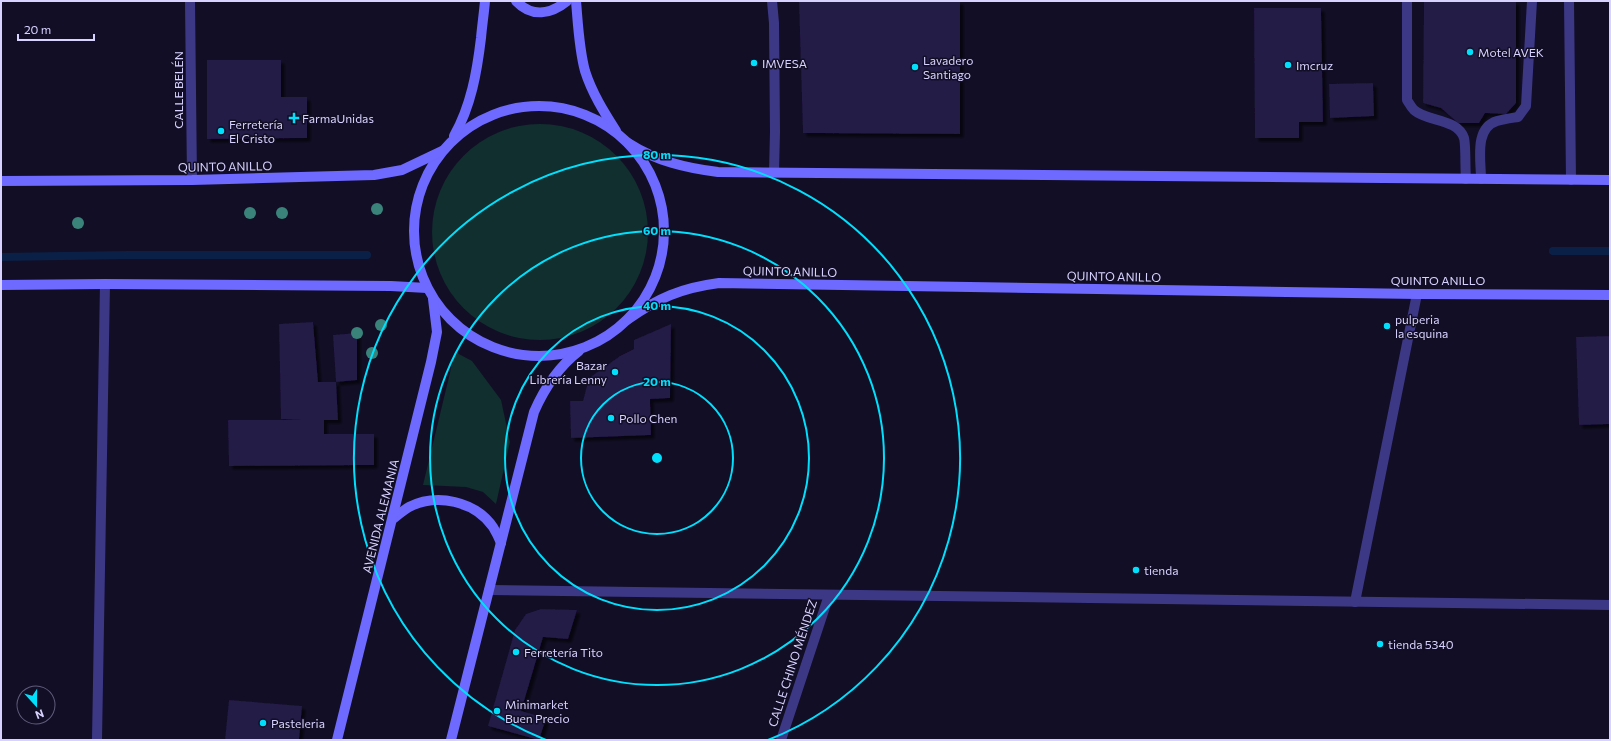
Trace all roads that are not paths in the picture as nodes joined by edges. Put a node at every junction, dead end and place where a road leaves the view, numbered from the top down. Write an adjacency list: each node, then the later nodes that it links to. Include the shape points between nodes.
1 (190, 1): 16 (street, CALLE BELÉN)
2 (485, 1): 12 (main road, via 477,71 460,125)
3 (516, 1): 4 (main road, via 520,6 533,12 554,10)
4 (567, 1)
5 (576, 1): 10 (main road, via 585,70 596,98)
6 (772, 1): 13 (street)
7 (1407, 1): 14 (street, via 1407,100 1421,115 1446,122 1464,138)
8 (1532, 1): 15 (street, via 1526,106 1518,117 1497,121 1487,126 1481,137)
9 (1569, 1): 17 (street)
10 (618, 134): 11 (main road); 12 (main road, via 583,114 563,108 522,108 502,112 483,120 466,130)
11 (628, 143): 13 (main road, via 664,161 698,170); 26 (main road, via 647,168 655,185 664,221 664,239 656,276 642,302)
12 (447, 147): 16 (main road, QUINTO ANILLO, via 416,164 388,173); 22 (main road, via 424,181 415,217 416,253)
13 (774, 172): 14 (main road)
14 (1466, 179): 15 (main road)
15 (1481, 179): 17 (main road)
16 (192, 180): 19 (main road, QUINTO ANILLO)
17 (1571, 180): 18 (main road)
18 (1610, 180)
19 (1, 181)
20 (105, 284): 21 (main road); 22 (main road); 34 (street)
21 (1, 285)
22 (427, 288): 25 (main road)
23 (1417, 294): 24 (main road, QUINTO ANILLO); 26 (main road, QUINTO ANILLO, via 719,283 664,297); 32 (street)
24 (1610, 294)
25 (433, 297): 27 (main road, via 444,313 458,326 491,347 529,355 554,354); 28 (main road, AVENIDA ALEMANIA, via 437,332 435,347)
26 (627, 320): 27 (main road, via 599,340)
27 (584, 347): 29 (main road, via 554,374 542,392 534,412)
28 (394, 518): 29 (main road, via 409,507 426,501 445,500 463,504 493,526); 35 (main road, AVENIDA ALEMANIA)
29 (501, 543): 30 (main road)
30 (489, 590): 31 (street); 36 (main road)
31 (829, 595): 32 (street); 37 (street, CALLE CHINO MÉNDEZ)
32 (1355, 602): 33 (street)
33 (1610, 605)
34 (97, 740)
35 (337, 740)
36 (451, 740)
37 (781, 740)

